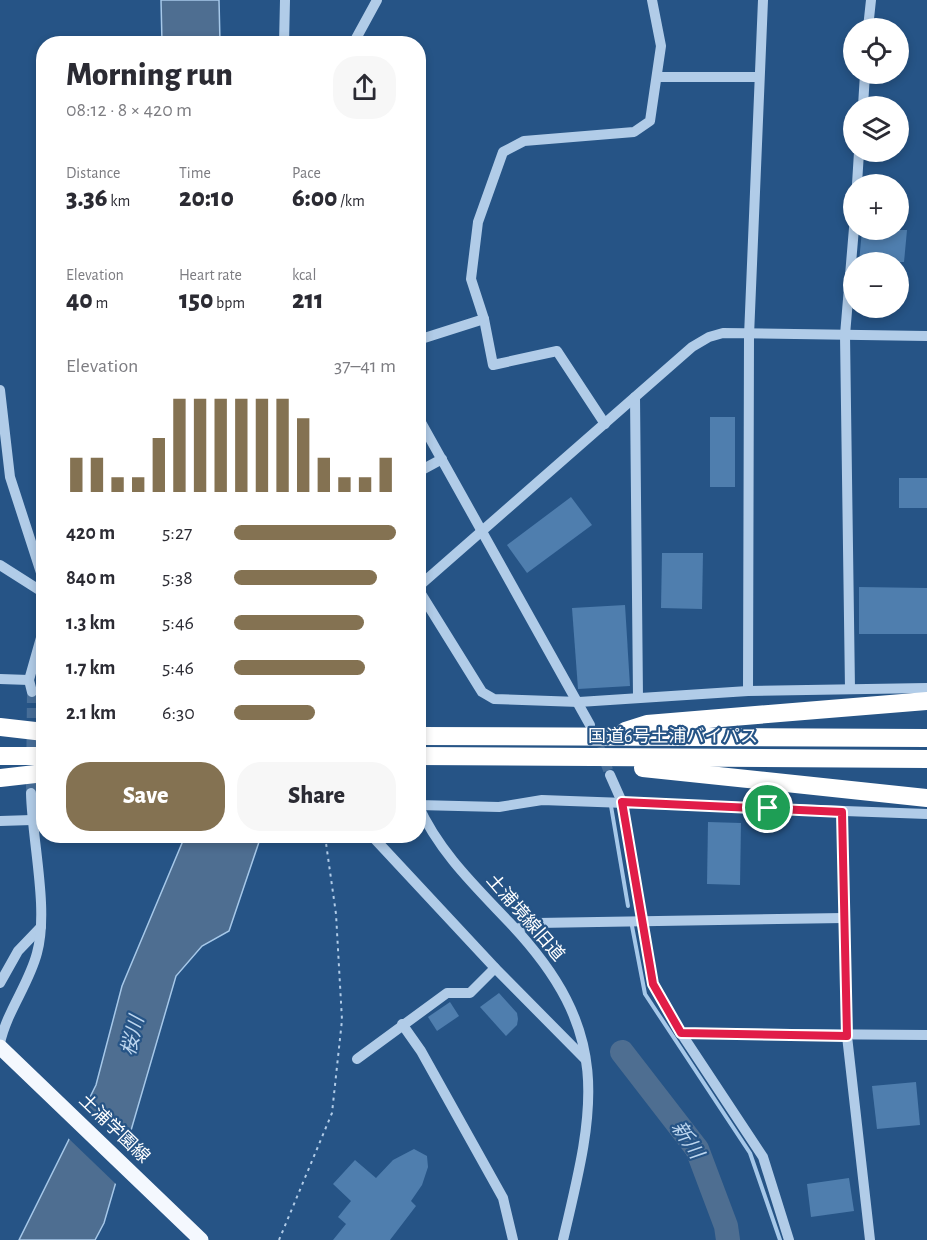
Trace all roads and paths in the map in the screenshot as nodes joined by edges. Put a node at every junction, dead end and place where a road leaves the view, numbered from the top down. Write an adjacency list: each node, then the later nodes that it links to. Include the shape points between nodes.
1 (285, 0): 7 (street)
2 (377, 0): 8 (street)
3 (652, 0): 9 (street, via 661,46)
4 (763, 0): 10 (street)
5 (871, 0): 6 (street)
6 (869, 18)
7 (284, 36)
8 (357, 36)
9 (657, 77): 10 (street); 12 (street, via 650,121 634,132 524,141 503,152 478,222 471,279)
10 (759, 77): 14 (street)
11 (853, 240): 13 (street)
12 (484, 319): 16 (street); 19 (street, via 493,365 557,351)
13 (845, 335): 14 (street); 15 (street); 33 (street)
14 (749, 336): 18 (street, via 723,333 709,337); 34 (street)
15 (927, 336)
16 (426, 337)
17 (0, 390): 24 (street, via 10,477)
18 (635, 397): 19 (street); 36 (street)
19 (604, 424): 23 (street)
20 (426, 431): 21 (street)
21 (442, 459): 22 (street); 23 (street)
22 (426, 468)
23 (483, 531): 26 (street); 38 (street)
24 (36, 557)
25 (0, 565): 27 (street)
26 (426, 581)
27 (36, 588)
28 (426, 601): 38 (street, via 482,692 494,699)
29 (36, 655): 31 (street)
30 (0, 679): 31 (street)
31 (29, 680): 35 (street)
32 (927, 688): 33 (street)
33 (850, 689): 34 (street)
34 (748, 691): 36 (street)
35 (32, 692)
36 (638, 697): 38 (street)
37 (927, 701): 45 (highway, via 647,724)
38 (579, 702): 39 (street)
39 (590, 725)
40 (0, 727): 41 (highway)
41 (36, 732)
42 (36, 733): 43 (highway)
43 (0, 735)
44 (426, 736): 45 (highway, 国道6号土浦バイパス)
45 (609, 736): 46 (highway, 国道6号土浦バイパス)
46 (927, 738)
47 (0, 756): 48 (highway)
48 (36, 756)
49 (426, 756): 51 (highway, 国道6号土浦バイパス)
50 (927, 759): 51 (highway, 国道6号土浦バイパス)
51 (612, 767): 55 (highway); 56 (street)
52 (36, 774): 53 (highway)
53 (0, 778)
54 (32, 793): 60 (street)
55 (927, 798)
56 (622, 802): 57 (street, via 542,800 498,807); 58 (street); 66 (street)
57 (426, 805)
58 (842, 812): 59 (street); 65 (street)
59 (927, 814)
60 (32, 820): 62 (street); 67 (street)
61 (426, 820): 68 (street, 土浦境線旧道, via 450,858)
62 (0, 821)
63 (326, 843): 79 (path, via 336,914 342,1020 332,1113)
64 (379, 843): 69 (street)
65 (843, 918): 66 (street); 74 (street)
66 (642, 921): 68 (street, via 537,923); 72 (street, via 653,984)
67 (42, 927): 70 (street, via 18,951); 75 (street, via 37,955)
68 (516, 929): 77 (street, 土浦境線旧道, via 560,984 572,1008)
69 (495, 968): 71 (street, via 470,993 447,993); 77 (street)
70 (0, 983)
71 (402, 1024): 76 (street); 80 (street, via 503,1198)
72 (681, 1033): 74 (street); 82 (street, via 763,1157)
73 (927, 1035): 74 (street)
74 (847, 1036): 83 (street)
75 (0, 1045): 78 (main road, 土浦学園線)
76 (357, 1059)
77 (585, 1059): 81 (street, 土浦境線旧道, via 590,1088 589,1118 581,1170)
78 (201, 1240)
79 (279, 1240)
80 (513, 1240)
81 (563, 1240)
82 (789, 1240)
83 (870, 1240)

